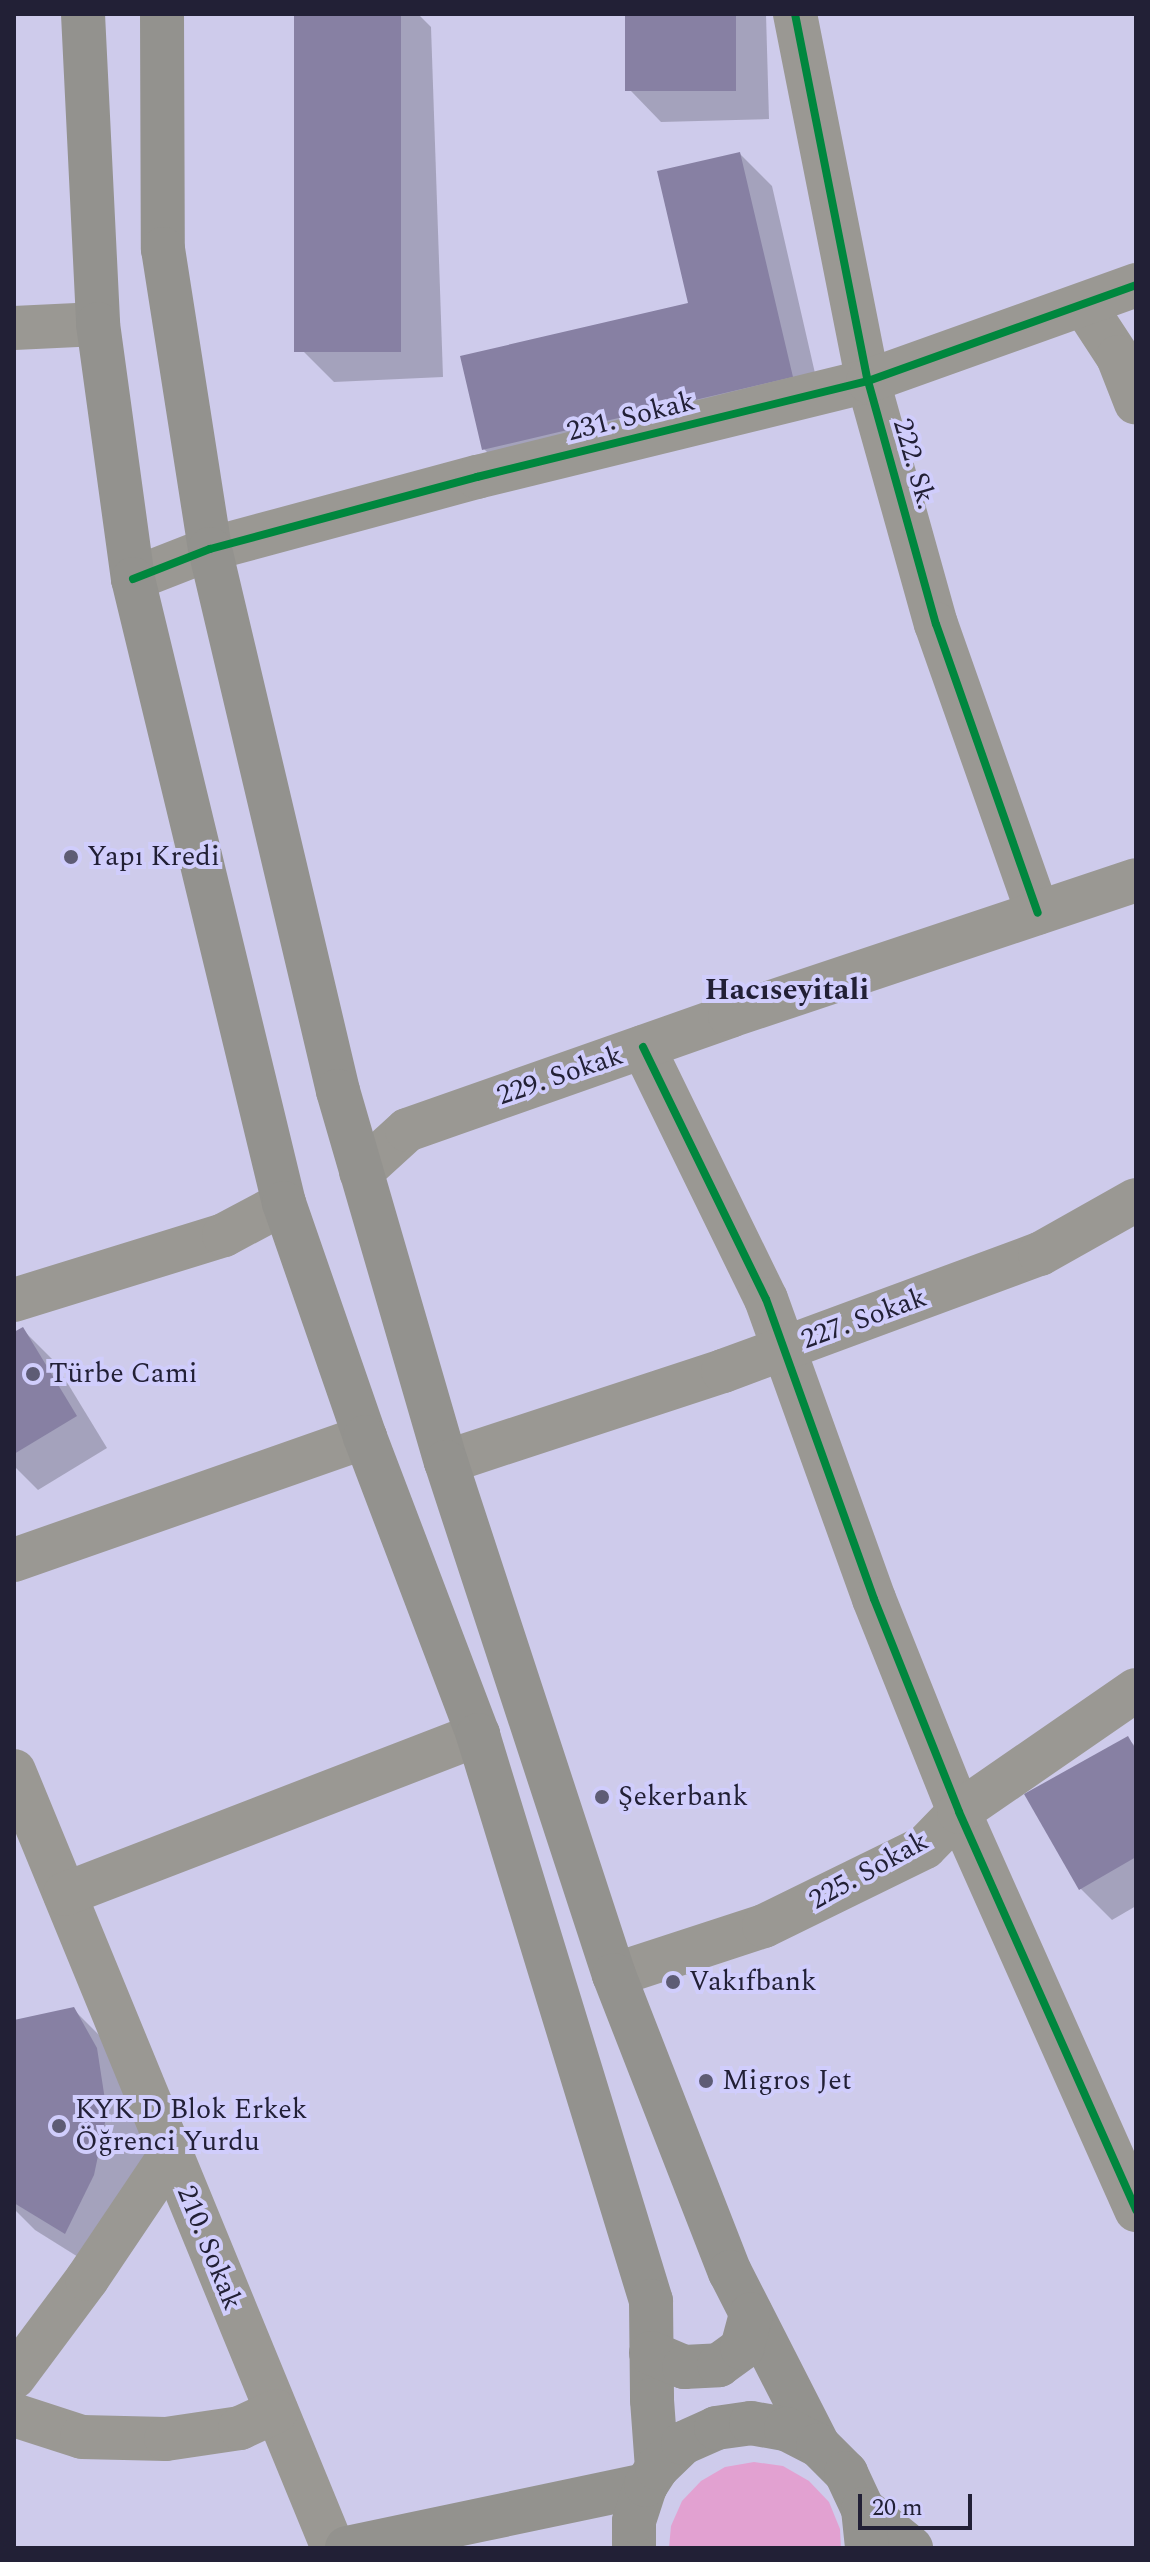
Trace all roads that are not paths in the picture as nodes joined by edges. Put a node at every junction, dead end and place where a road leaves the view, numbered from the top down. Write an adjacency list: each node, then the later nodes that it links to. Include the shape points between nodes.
1 (83, 14): 6 (main road)
2 (162, 14): 10 (main road, via 163,249)
3 (795, 14): 8 (street, 222. Sk.)
4 (1136, 285): 5 (street, 231. Sokak)
5 (1084, 305): 8 (street, 231. Sokak); 9 (street, via 1118,357)
6 (98, 324): 7 (street); 11 (main road)
7 (14, 328)
8 (868, 381): 10 (street, 231. Sokak); 13 (street, 222. Sk., via 936,624)
9 (1136, 403)
10 (210, 549): 11 (street, 231. Sokak); 15 (main road)
11 (133, 579): 17 (main road)
12 (1136, 880): 13 (street, 229. Sokak)
13 (1038, 913): 14 (street, 229. Sokak)
14 (643, 1047): 15 (street, 229. Sokak, via 407,1130); 19 (street)
15 (361, 1172): 21 (main road)
16 (1136, 1200): 19 (street, 227. Sokak, via 1040,1254)
17 (284, 1203): 18 (street, via 224,1235); 20 (main road)
18 (14, 1300)
19 (786, 1349): 21 (street, 227. Sokak); 26 (street, via 874,1599)
20 (365, 1437): 22 (street); 24 (main road)
21 (446, 1462): 28 (main road)
22 (14, 1560)
23 (1136, 1690): 26 (street, 225. Sokak)
24 (478, 1735): 27 (street); 32 (main road, via 651,2301)
25 (14, 1771): 27 (street, 210. Sokak)
26 (959, 1812): 28 (street, 225. Sokak, via 925,1847 764,1926); 30 (street)
27 (65, 1894): 29 (street, 210. Sokak)
28 (614, 1975): 31 (main road)
29 (171, 2154): 33 (street); 34 (street, 210. Sokak)
30 (1136, 2210)
31 (751, 2314): 32 (main road, via 742,2348 719,2365 684,2367); 36 (main road)
32 (651, 2353): 37 (main road)
33 (14, 2377)
34 (276, 2411): 35 (street, via 240,2428 166,2439 82,2437); 39 (street, 210. Sokak)
35 (14, 2415)
36 (818, 2445): 37 (main road, via 786,2429 751,2423 716,2428 683,2443); 38 (main road, via 846,2473)
37 (652, 2476): 40 (main road); 41 (main road, via 634,2521)
38 (865, 2528): 42 (main road)
39 (333, 2548)
40 (347, 2548)
41 (634, 2548)
42 (911, 2548)

